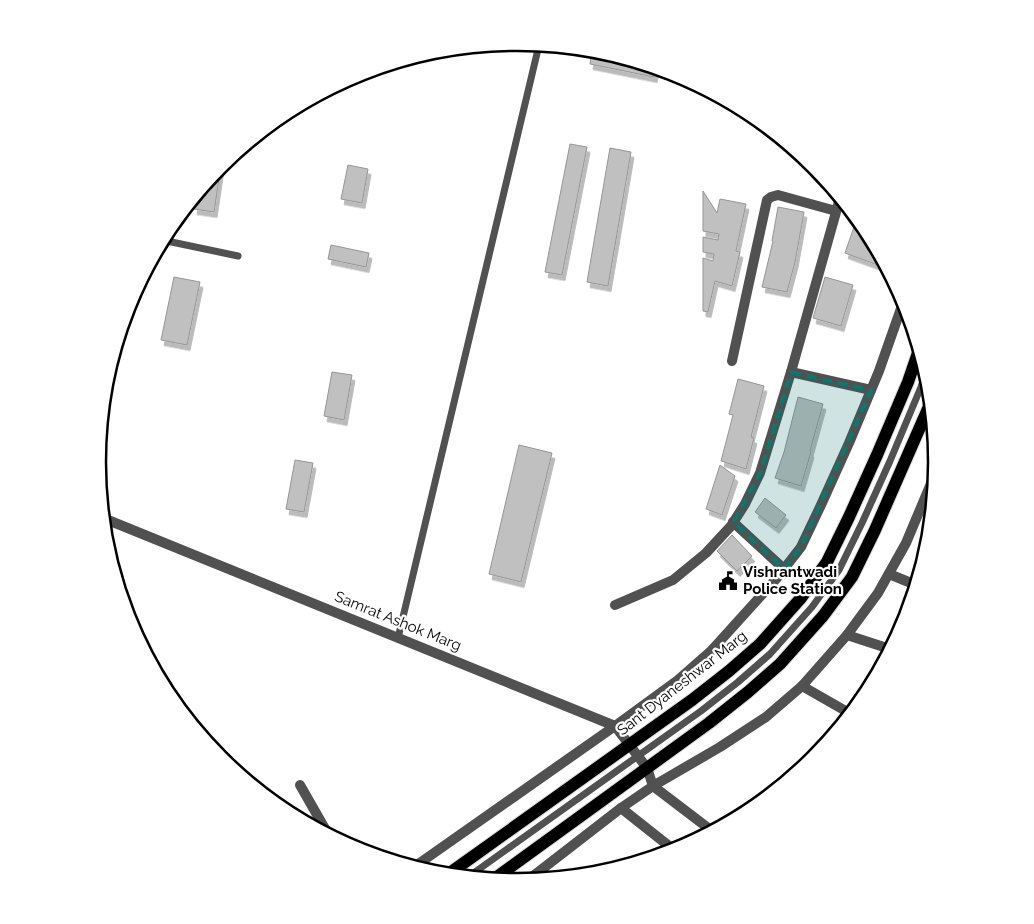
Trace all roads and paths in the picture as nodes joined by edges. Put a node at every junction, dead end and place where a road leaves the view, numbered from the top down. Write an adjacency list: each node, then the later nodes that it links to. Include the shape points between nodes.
1 (537, 52): 21 (lane)
2 (838, 205): 3 (street)
3 (836, 211): 7 (street, via 778,194 767,200); 9 (street)
4 (170, 242): 5 (lane)
5 (238, 256)
6 (899, 313): 11 (street)
7 (732, 361)
8 (915, 361): 26 (main road, Sant Dyaneshwar Marg, via 849,518 812,584 760,644 730,671)
9 (791, 372): 11 (street); 15 (street, via 760,472)
10 (921, 387): 27 (lane, via 839,570 812,607 770,654 738,682)
11 (872, 390): 16 (street, via 805,538)
12 (925, 414): 28 (main road, via 852,577 824,616 780,664 748,692)
13 (926, 494): 17 (street, via 906,543)
14 (111, 521): 21 (street, Samrat Ashok Marg)
15 (733, 522): 16 (street); 19 (street, via 706,553 673,580)
16 (784, 569): 25 (street, via 711,651 678,680)
17 (888, 574): 18 (street); 20 (street)
18 (910, 582)
19 (615, 605)
20 (848, 635): 22 (street); 23 (street)
21 (398, 638): 25 (street, Samrat Ashok Marg)
22 (883, 648)
23 (802, 686): 24 (street); 30 (street, via 766,717)
24 (844, 711)
25 (615, 726): 26 (street, Samrat Ashok Marg); 35 (street)
26 (630, 745): 27 (street, Samrat Ashok Marg); 36 (main road, Sant Dyaneshwar Marg)
27 (638, 756): 28 (street, Samrat Ashok Marg); 37 (lane)
28 (647, 768): 30 (street, Samrat Ashok Marg); 38 (main road)
29 (300, 785): 32 (street)
30 (653, 786): 31 (street); 33 (street)
31 (621, 808): 34 (street); 39 (street)
32 (322, 823)
33 (706, 826)
34 (666, 844)
35 (422, 862)
36 (455, 868)
37 (477, 871)
38 (503, 872)
39 (538, 872)

